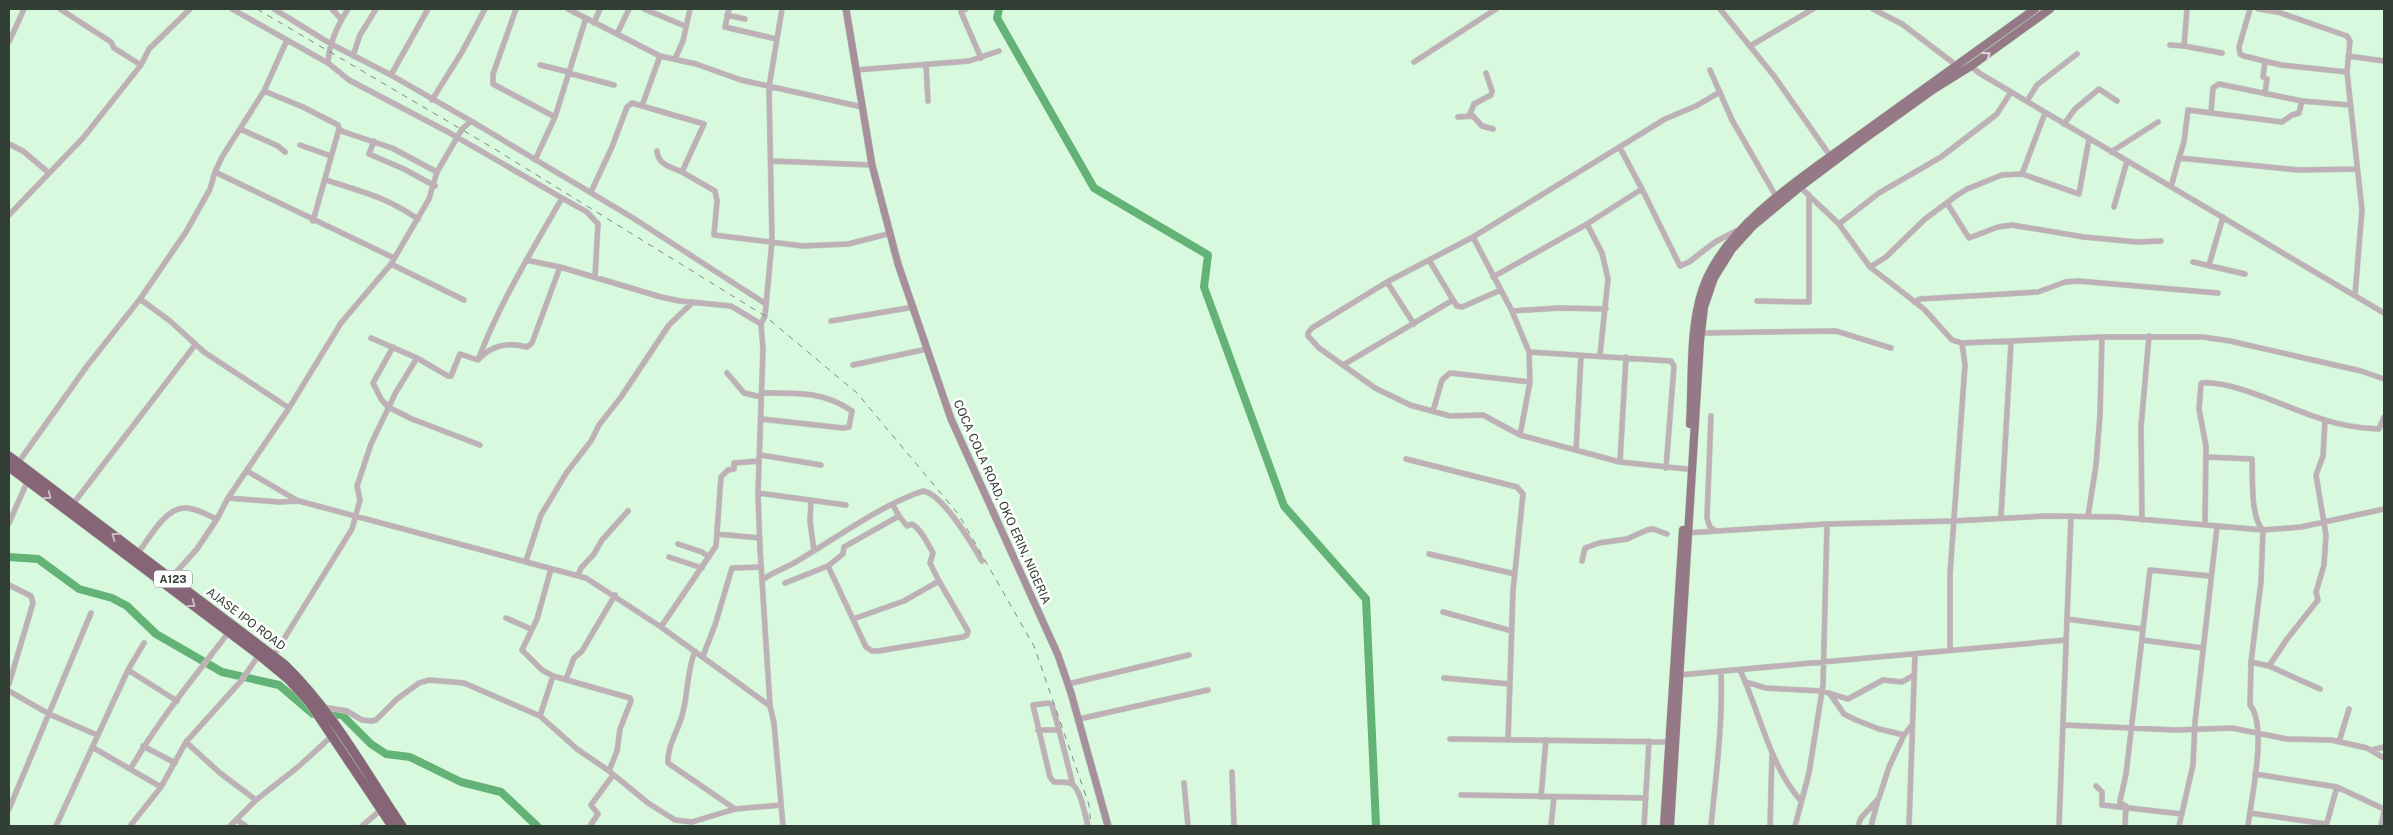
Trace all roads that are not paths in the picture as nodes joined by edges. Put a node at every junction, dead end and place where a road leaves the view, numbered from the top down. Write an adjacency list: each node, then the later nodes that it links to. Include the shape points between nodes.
1 (24, 9): 41 (street)
2 (60, 9): 59 (street)
3 (190, 9): 59 (street, via 149,49)
4 (232, 9): 39 (street)
5 (274, 9): 42 (street)
6 (332, 9): 32 (street)
7 (348, 9): 32 (street)
8 (376, 9): 49 (street, via 360,35)
9 (428, 9): 68 (street)
10 (485, 9): 75 (street)
11 (516, 9): 86 (street, via 493,74 494,84)
12 (570, 9): 31 (street)
13 (600, 9): 34 (street)
14 (629, 9): 37 (street)
15 (644, 9): 35 (street)
16 (690, 9): 35 (street)
17 (729, 9): 30 (street)
18 (782, 9): 38 (street)
19 (846, 9): 63 (street, COCA COLA ROAD, OKO ERIN, NIGERIA)
20 (966, 9): 52 (street, via 961,12)
21 (1496, 9): 56 (street)
22 (1720, 9): 44 (street)
23 (1813, 9): 44 (street)
24 (1873, 9): 61 (street, via 1902,24)
25 (2036, 9): 36 (main road)
26 (2050, 9): 40 (main road)
27 (2187, 9): 45 (street)
28 (2250, 9): 54 (street, via 2240,54)
29 (2258, 9): 51 (street, via 2278,12 2347,36 2350,40)
30 (727, 15): 33 (street); 38 (street, via 725,25 728,29)
31 (586, 18): 34 (street); 65 (street)
32 (342, 19): 42 (street)
33 (745, 20)
34 (594, 23): 37 (street)
35 (685, 26): 53 (street)
36 (2002, 33): 40 (main road); 61 (main road)
37 (618, 34): 50 (street)
38 (776, 39): 70 (street)
39 (287, 40): 57 (street); 71 (street)
40 (2007, 40): 62 (main road, one-way to 40)
41 (9, 42)
42 (331, 44): 49 (street); 57 (street)
43 (2170, 45): 45 (street)
44 (1750, 46): 104 (street)
45 (2184, 46): 47 (street)
46 (999, 51): 52 (street)
47 (2222, 53)
48 (2077, 54): 77 (street, via 2037,85)
49 (353, 56): 68 (street)
50 (660, 56): 53 (street); 81 (street)
51 (2348, 56): 55 (street); 66 (street)
52 (981, 58): 58 (street)
53 (675, 59): 70 (street)
54 (2265, 61): 66 (street); 74 (street)
55 (2384, 61)
56 (1414, 62)
57 (328, 63): 94 (street, via 349,80)
58 (926, 64): 63 (street); 76 (street)
59 (141, 65): 114 (street, via 83,138)
60 (540, 65): 65 (street)
61 (1956, 65): 104 (main road)
62 (1972, 66): 73 (street); 118 (main road, via 1934,89)
63 (856, 70): 82 (street, COCA COLA ROAD, OKO ERIN, NIGERIA)
64 (1710, 70): 72 (street)
65 (568, 72): 69 (street); 86 (street)
66 (2347, 72): 80 (street)
67 (1486, 73): 85 (street, via 1492,92 1474,104)
68 (391, 75): 75 (street)
69 (614, 86)
70 (769, 87): 82 (street); 107 (street)
71 (264, 91): 91 (street); 92 (street, via 319,115 338,125)
72 (1720, 92): 99 (street, via 1665,119); 124 (street, via 1732,120)
73 (2011, 92): 77 (street); 132 (street, via 1997,114 1935,161 1879,193)
74 (2265, 94): 79 (street); 83 (street, via 2216,85)
75 (432, 100): 88 (street)
76 (928, 101)
77 (2026, 101): 84 (street)
78 (2117, 101): 90 (street, via 2099,89 2075,109)
79 (2302, 101): 80 (street); 83 (street, via 2299,113 2282,122)
80 (2350, 104): 110 (street)
81 (642, 106): 113 (street, via 704,124); 121 (street, via 632,103 627,107)
82 (862, 107): 109 (street, COCA COLA ROAD, OKO ERIN, NIGERIA)
83 (2211, 112): 105 (street, via 2188,110)
84 (2045, 113): 90 (street); 115 (street)
85 (1469, 116): 87 (street); 93 (street)
86 (555, 117): 106 (street)
87 (1458, 117)
88 (470, 121): 94 (street); 106 (street)
89 (2158, 122): 102 (street)
90 (2064, 124): 95 (street)
91 (240, 129): 101 (street); 111 (street)
92 (339, 129): 96 (street); 103 (street)
93 (1493, 130)
94 (457, 137): 112 (street); 123 (street)
95 (2089, 139): 102 (street); 115 (street, via 2079,194)
96 (374, 141): 112 (street); 117 (street, via 369,154)
97 (9, 144): 114 (street)
98 (300, 145): 103 (street)
99 (1620, 148): 120 (street); 135 (street)
100 (657, 150): 113 (street, via 657,158 661,162)
101 (285, 152)
102 (2111, 152): 108 (street)
103 (331, 156): 116 (street)
104 (1831, 157): 124 (main road)
105 (2179, 158): 110 (street, via 2298,170); 119 (street)
106 (535, 160): 121 (street)
107 (771, 161): 109 (street); 136 (street)
108 (2127, 161): 119 (street); 126 (street)
109 (872, 164): 134 (street, COCA COLA ROAD, OKO ERIN, NIGERIA)
110 (2357, 168): 151 (street, via 2362,210)
111 (215, 172): 130 (street); 152 (street, via 210,189 186,232)
112 (437, 172): 117 (street)
113 (682, 172): 136 (street, via 716,191 714,235)
114 (49, 173): 127 (street)
115 (2022, 174): 125 (street, via 2002,175 1967,189)
116 (326, 180): 129 (street, via 373,194); 130 (street)
117 (435, 186): 129 (street)
118 (1800, 187): 122 (street); 168 (main road, via 1752,226 1721,264 1707,297)
119 (2171, 187): 128 (street)
120 (1642, 189): 131 (street); 133 (street, via 1680,266)
121 (591, 192): 159 (street)
122 (1809, 196): 132 (street); 156 (street, via 1808,302)
123 (562, 198): 138 (street); 147 (street, via 587,212 598,224)
124 (1777, 199): 133 (main road)
125 (1947, 203): 137 (street, via 1969,238 2012,225 2093,238); 144 (street, via 1913,229 1886,257)
126 (2114, 207)
127 (9, 215)
128 (2223, 217): 142 (street); 151 (street)
129 (418, 219): 140 (street)
130 (313, 220): 140 (street)
131 (1587, 224): 146 (street); 161 (street, via 1602,253 1608,279)
132 (1839, 224): 144 (street)
133 (1741, 228): 210 (main road, via 1707,278 1700,302)
134 (888, 234): 136 (street, via 832,245); 160 (street, COCA COLA ROAD, OKO ERIN, NIGERIA)
135 (1473, 237): 139 (street); 146 (street)
136 (772, 241): 159 (street)
137 (2161, 241)
138 (526, 260): 143 (street); 183 (street, via 488,333)
139 (1429, 260): 148 (street); 154 (street)
140 (392, 261): 153 (street); 191 (street, via 340,323)
141 (2193, 262): 142 (street)
142 (2209, 265): 145 (street)
143 (560, 267): 147 (street); 183 (street, via 532,343 527,347 512,343 488,349)
144 (1870, 267): 158 (street)
145 (2245, 274)
146 (1493, 276): 149 (street)
147 (595, 277): 155 (street)
148 (1387, 282): 167 (street); 185 (street, via 1308,333 1319,348)
149 (1501, 290): 154 (street, via 1462,307); 162 (street)
150 (2218, 292): 158 (street, via 2078,281 2065,282 2042,291)
151 (2355, 295): 164 (street)
152 (140, 299): 174 (street); 206 (street, via 87,366)
153 (464, 300)
154 (1453, 300): 167 (street)
155 (680, 301): 157 (street); 163 (street)
156 (1757, 301)
157 (694, 302): 163 (street); 166 (street, via 730,306)
158 (1914, 302): 173 (street, via 1948,336)
159 (766, 304): 166 (street)
160 (914, 308): 165 (street); 177 (street, COCA COLA ROAD, OKO ERIN, NIGERIA)
161 (1606, 309): 162 (street); 179 (street)
162 (1512, 310): 178 (street)
163 (682, 311): 247 (street, via 669,325 558,486 541,515)
164 (2384, 313)
165 (831, 321)
166 (761, 324): 189 (street)
167 (1414, 324): 185 (street)
168 (1701, 333): 176 (street, via 1830,330); 237 (main road)
169 (2149, 336): 170 (street); 187 (street, via 2230,341 2361,371); 228 (street, via 2141,427)
170 (2102, 337): 172 (street); 225 (street, via 2100,415)
171 (372, 338): 175 (street)
172 (2011, 342): 173 (street); 226 (street)
173 (1962, 343): 229 (street, via 1964,365)
174 (196, 346): 191 (street); 217 (street)
175 (393, 347): 182 (street); 190 (street, via 374,384)
176 (1891, 348)
177 (927, 349): 184 (street); 298 (street, COCA COLA ROAD, OKO ERIN, NIGERIA, via 951,419 1036,603)
178 (1529, 352): 180 (street); 188 (street)
179 (1600, 355): 180 (street); 181 (street)
180 (1581, 356): 199 (street)
181 (1626, 357): 205 (street); 209 (street, via 1673,363)
182 (417, 358): 183 (street, via 448,376 453,375 460,354); 190 (street)
183 (478, 360)
184 (853, 365)
185 (1343, 365): 192 (street, via 1386,394)
186 (727, 373): 189 (street, via 744,393)
187 (2384, 380)
188 (1530, 382): 192 (street, via 1450,373 1442,380); 197 (street)
189 (762, 395): 195 (street); 195 (street, via 802,393 834,399 852,411 852,421 849,427 843,428)
190 (388, 407): 198 (street); 222 (street, via 357,486 360,500)
191 (289, 408): 211 (street)
192 (1433, 411): 197 (street, via 1450,416 1483,415)
193 (1711, 416): 236 (street, via 1708,518)
194 (2384, 417): 196 (street, via 2379,429)
195 (761, 419): 200 (street)
196 (2325, 420): 202 (street, via 2240,389 2202,383 2199,409); 231 (street, via 2323,456 2316,476)
197 (1520, 435): 199 (street)
198 (480, 445)
199 (1576, 450): 205 (street)
200 (761, 455): 204 (street); 207 (street)
201 (9, 456): 206 (highway, AJASE IPO ROAD / A123)
202 (2206, 457): 233 (street); 235 (street, via 2252,459 2254,502 2259,526)
203 (1406, 459): 255 (street, via 1521,490)
204 (759, 461): 213 (street); 238 (street, via 734,463 734,469 721,477)
205 (1620, 462): 209 (street)
206 (18, 463): 217 (highway, AJASE IPO ROAD / A123)
207 (821, 465)
208 (9, 467): 212 (highway, AJASE IPO ROAD / A123)
209 (1666, 468): 210 (street)
210 (1686, 469): 237 (main road)
211 (247, 471): 214 (street); 215 (street)
212 (28, 480): 230 (street); 250 (highway, AJASE IPO ROAD / A123, one-way to 250)
213 (758, 493): 216 (street); 240 (street)
214 (228, 498): 215 (street); 227 (street)
215 (299, 501): 222 (street)
216 (811, 501): 218 (street); 242 (street)
217 (73, 504): 243 (highway, AJASE IPO ROAD / A123, one-way to 217)
218 (846, 505)
219 (893, 505): 223 (street); 242 (street); 248 (street, via 923,491 931,494 963,528)
220 (2384, 509): 231 (street)
221 (628, 511): 256 (street, via 602,540)
222 (355, 515): 247 (street); 282 (street, via 350,534)
223 (899, 516): 251 (street, via 844,547 843,554); 260 (street, via 907,526 916,526 933,553 930,563)
224 (2071, 516): 225 (street); 226 (street); 268 (street)
225 (2088, 516): 228 (street)
226 (2001, 517): 229 (street)
227 (217, 519): 243 (street, via 190,508 177,509 166,517); 258 (street, via 197,549)
228 (2142, 520): 233 (street)
229 (1953, 521): 232 (street); 278 (street)
230 (9, 523)
231 (2323, 523): 235 (street); 287 (street, via 2326,535 2324,565 2316,592 2318,600)
232 (1827, 524): 236 (street); 286 (street)
233 (2205, 525): 234 (street)
234 (2217, 527): 235 (street); 257 (street)
235 (2263, 530): 285 (street, via 2261,582)
236 (1716, 531): 237 (street)
237 (1685, 533): 291 (main road); 327 (main road)
238 (717, 534): 240 (street); 246 (street, via 716,546)
239 (1667, 534): 249 (street, via 1653,529 1619,541 1592,545 1585,548)
240 (760, 538): 252 (street)
241 (678, 544): 246 (street)
242 (814, 551): 259 (street)
243 (138, 553): 250 (highway, AJASE IPO ROAD / A123)
244 (1429, 554): 255 (street)
245 (669, 557): 253 (street)
246 (709, 557): 253 (street)
247 (526, 561): 254 (street)
248 (982, 561)
249 (1582, 561)
250 (147, 566): 258 (highway, AJASE IPO ROAD / A123); 273 (highway, AJASE IPO ROAD / A123, one-way to 273)
251 (828, 566): 261 (street); 267 (street)
252 (761, 567): 259 (street); 283 (street, via 732,568)
253 (702, 568): 269 (street)
254 (551, 569): 256 (street); 271 (street, via 537,619)
255 (1515, 574): 272 (street)
256 (578, 576): 263 (street)
257 (2210, 576): 270 (street, via 2150,570); 277 (street)
258 (171, 578): 282 (highway, AJASE IPO ROAD / A123)
259 (762, 580): 306 (street)
260 (938, 581): 267 (street, via 904,601); 267 (street, via 967,628 967,635 872,651 866,647)
261 (785, 583)
262 (9, 585): 297 (street, via 31,596 33,603)
263 (615, 595): 269 (street); 295 (street, via 582,651 574,658)
264 (1443, 612): 272 (street)
265 (91, 613): 309 (street)
266 (506, 618): 271 (street)
267 (853, 619)
268 (2067, 619): 270 (street); 274 (street)
269 (661, 627): 279 (street)
270 (2142, 628): 275 (street)
271 (531, 629): 293 (street, via 522,650)
272 (1512, 631): 299 (street)
273 (229, 632): 281 (highway, AJASE IPO ROAD / A123); 305 (street)
274 (2066, 640): 278 (street); 313 (street)
275 (2142, 640): 277 (street); 314 (street)
276 (144, 643): 288 (street)
277 (2203, 648): 315 (street)
278 (1950, 650): 280 (street)
279 (695, 652): 283 (street); 356 (street, via 668,764)
280 (1915, 654): 286 (street); 292 (street)
281 (260, 655): 308 (highway, AJASE IPO ROAD / A123); 325 (street)
282 (274, 655): 308 (highway, AJASE IPO ROAD / A123, via 307,686)
283 (703, 656): 306 (street)
284 (1189, 656): 298 (street)
285 (2251, 662): 287 (street); 318 (street, via 2250,705 2255,711)
286 (1824, 663): 289 (street); 303 (street)
287 (2269, 666): 300 (street)
288 (128, 670): 305 (street); 320 (street)
289 (1740, 670): 290 (street); 296 (street)
290 (1721, 672): 291 (street); 379 (street, via 1722,710)
291 (1679, 675): 378 (main road)
292 (1914, 675): 304 (street, via 1902,682 1883,680 1848,699); 312 (street)
293 (552, 676): 295 (street); 310 (street)
294 (1444, 678): 299 (street)
295 (566, 679): 338 (street, via 630,698)
296 (1746, 682): 303 (street, via 1766,688); 333 (street)
297 (9, 684)
298 (1068, 684): 311 (street, COCA COLA ROAD, OKO ERIN, NIGERIA)
299 (1510, 684): 323 (street)
300 (2320, 689)
301 (1208, 690): 311 (street)
302 (9, 691): 309 (street)
303 (1822, 691): 304 (street); 351 (street)
304 (1830, 694): 319 (street, via 1844,714 1879,729)
305 (176, 701): 329 (street)
306 (770, 706): 352 (street)
307 (2349, 709): 328 (street)
308 (320, 711): 310 (street, via 347,711 362,720 376,720 411,688 429,680 464,683); 321 (highway, AJASE IPO ROAD / A123); 368 (highway, AJASE IPO ROAD / A123, via 333,722)
309 (50, 714): 320 (street); 354 (street)
310 (540, 716): 338 (street, via 577,750)
311 (1079, 719): 372 (street, COCA COLA ROAD, OKO ERIN, NIGERIA)
312 (1912, 725): 319 (street); 384 (street)
313 (2063, 725): 314 (street); 385 (street)
314 (2130, 728): 315 (street); 353 (street, via 2120,801)
315 (2195, 729): 318 (street, via 2232,728); 359 (street, via 2193,765)
316 (1038, 730): 317 (street); 317 (street, via 1033,705 1049,703 1056,712); 344 (street, via 1052,780 1070,783)
317 (1059, 730): 344 (street)
318 (2258, 733): 328 (street, via 2287,739); 339 (street)
319 (1904, 735): 349 (street)
320 (97, 736): 330 (street)
321 (333, 736): 350 (street); 355 (highway, AJASE IPO ROAD / A123)
322 (1450, 739): 323 (street)
323 (1508, 740): 324 (street)
324 (1546, 740): 326 (street); 346 (street)
325 (186, 742): 335 (street); 350 (street)
326 (1649, 742): 327 (street); 348 (street)
327 (1669, 742): 377 (main road)
328 (2339, 742): 332 (street)
329 (144, 746): 335 (street); 336 (street)
330 (92, 747): 336 (street); 363 (street)
331 (2384, 747): 332 (street)
332 (2372, 750): 334 (street)
333 (1772, 752): 351 (street, via 1788,786); 380 (street)
334 (2384, 758)
335 (175, 763): 342 (street)
336 (131, 768): 342 (street)
337 (1232, 772): 374 (street)
338 (611, 773): 361 (street, via 648,803 675,820); 369 (street, via 592,805 598,814)
339 (2255, 774): 343 (street); 358 (street)
340 (1184, 783): 373 (street)
341 (2096, 786): 353 (street, via 2102,792 2102,805)
342 (161, 787): 364 (street)
343 (2337, 787): 357 (street); 362 (street)
344 (1076, 788): 371 (street)
345 (1461, 795): 346 (street)
346 (1542, 797): 347 (street)
347 (1554, 797): 348 (street); 375 (street)
348 (1646, 798): 376 (street)
349 (1879, 798): 382 (street); 383 (street)
350 (256, 800): 360 (street)
351 (1801, 802): 381 (street)
352 (781, 804): 356 (street); 370 (street)
353 (2126, 806): 359 (street); 386 (street)
354 (9, 809)
355 (382, 809): 367 (street); 368 (highway, AJASE IPO ROAD / A123)
356 (736, 809): 361 (street)
357 (2384, 810): 389 (street)
358 (2250, 813): 362 (street); 388 (street)
359 (2182, 814): 387 (street)
360 (237, 820): 365 (street); 366 (street)
361 (690, 824)
362 (2326, 825)
363 (56, 826)
364 (131, 826)
365 (230, 826)
366 (246, 826)
367 (362, 826)
368 (397, 826)
369 (590, 826)
370 (783, 826)
371 (1088, 826)
372 (1108, 826)
373 (1188, 826)
374 (1234, 826)
375 (1551, 826)
376 (1644, 826)
377 (1664, 826)
378 (1670, 826)
379 (1711, 826)
380 (1770, 826)
381 (1795, 826)
382 (1858, 826)
383 (1871, 826)
384 (1909, 826)
385 (2059, 826)
386 (2125, 826)
387 (2179, 826)
388 (2248, 826)
389 (2381, 826)

